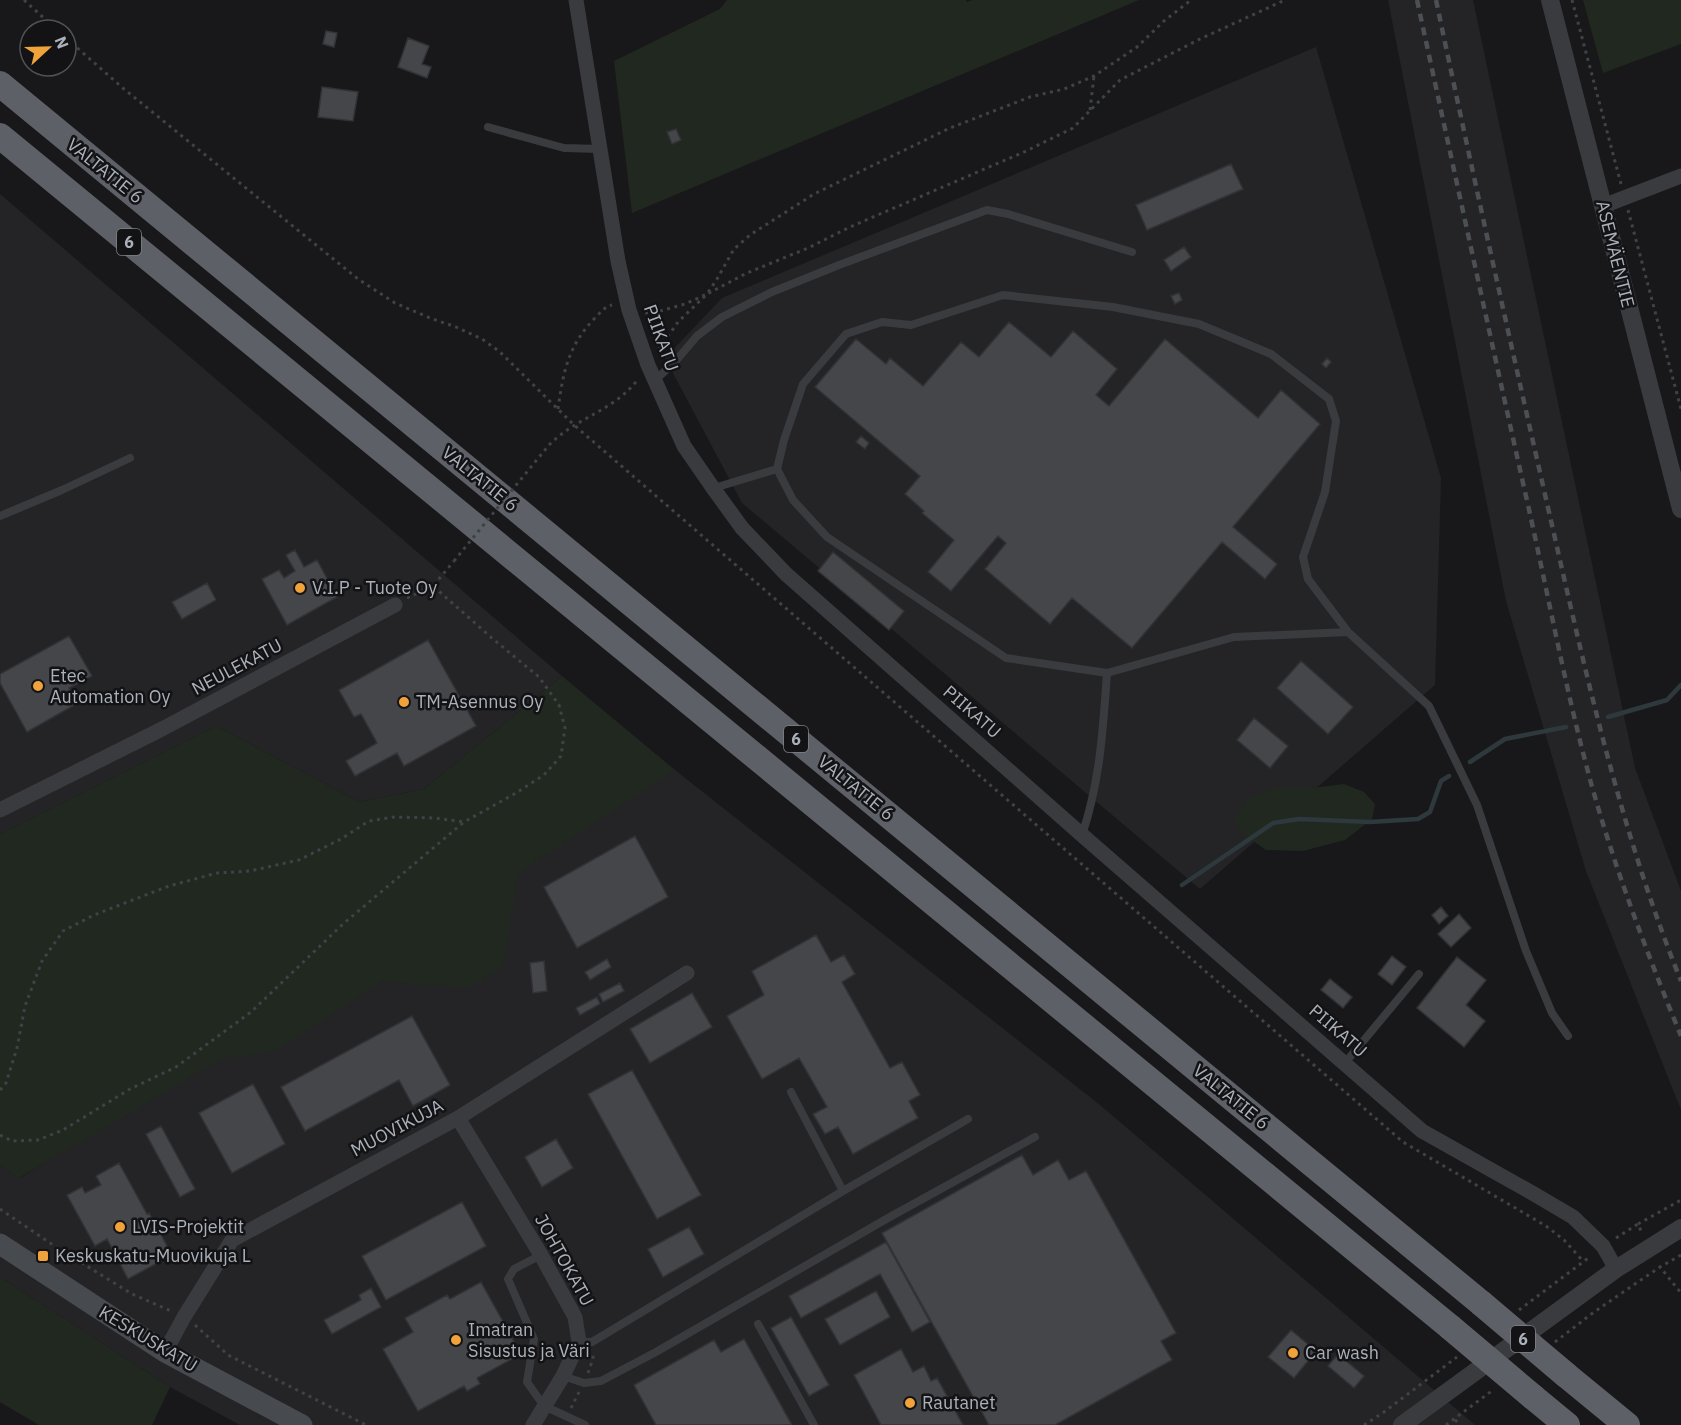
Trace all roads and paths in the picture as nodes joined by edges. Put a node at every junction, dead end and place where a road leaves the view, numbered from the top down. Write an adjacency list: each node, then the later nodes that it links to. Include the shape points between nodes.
1 (24, 0): 6 (path)
2 (576, 0): 13 (street, PIIKATU)
3 (1191, 0): 8 (path, via 1137,47)
4 (1285, 0): 10 (path, via 1120,80)
5 (1550, 0): 15 (street, ASEMÄENTIE)
6 (44, 18)
7 (78, 49): 21 (path, via 358,279 395,303 482,339)
8 (1094, 76): 10 (path); 17 (path, via 950,128 814,194 734,249)
9 (0, 84): 68 (highway, VALTATIE 6 / 6, bridge)
10 (1090, 110): 17 (path, via 1073,128 1024,152)
11 (489, 127): 13 (lane, via 564,148)
12 (0, 136): 67 (highway, 6, bridge)
13 (600, 149): 18 (street, PIIKATU)
14 (1681, 176): 15 (street)
15 (1603, 206): 26 (street, ASEMÄENTIE)
16 (1132, 252): 20 (lane, via 987,210 791,284 722,317 697,336)
17 (707, 294): 18 (path, via 660,311); 19 (path, via 678,322)
18 (629, 309): 19 (street, PIIKATU); 21 (path, via 615,304 606,307 582,332 571,351)
19 (648, 365): 20 (street, PIIKATU); 22 (path, via 633,387)
20 (655, 380): 25 (street, PIIKATU, via 684,446)
21 (558, 410): 22 (path)
22 (574, 425): 28 (path, bridge, via 549,445); 52 (path, via 1404,1142 1546,1226)
23 (130, 458): 27 (lane)
24 (777, 469): 25 (lane); 30 (lane, via 803,384 846,334 882,322 911,325 1003,295 1113,307 1199,324 1271,354 1329,399 1336,421 1325,492 1303,557 1308,579); 31 (lane, via 793,500 827,537 1006,658)
25 (713, 488): 34 (street, PIIKATU, via 742,528 786,574)
26 (1681, 509)
27 (0, 516)
28 (433, 586): 29 (path); 33 (path, via 539,677 559,705 565,729 561,756 544,775)
29 (394, 605): 32 (street, NEULEKATU)
30 (1348, 632): 31 (lane, via 1234,637); 37 (lane, via 1429,706 1477,805 1526,951 1552,1013)
31 (1107, 673): 34 (lane, via 1097,777)
32 (0, 810)
33 (464, 822): 39 (path, via 435,818 369,821 299,860 250,871 218,873 169,886 63,931 42,961 25,1006 6,1083); 43 (path, via 344,924 251,1012 176,1067 39,1140 12,1141)
34 (1082, 835): 38 (street, PIIKATU)
35 (687, 973): 41 (street, MUOVIKUJA)
36 (1419, 974): 38 (lane)
37 (1568, 1036)
38 (1345, 1064): 53 (street, PIIKATU, via 1422,1131 1573,1217 1603,1246)
39 (0, 1090)
40 (791, 1092): 45 (lane)
41 (458, 1118): 50 (street, JOHTOKATU); 57 (street, MUOVIKUJA, via 232,1240)
42 (968, 1119): 45 (lane)
43 (0, 1136)
44 (1035, 1137): 58 (lane, via 601,1381 584,1383)
45 (843, 1191): 56 (lane, via 592,1342)
46 (1681, 1200): 47 (path)
47 (1638, 1224)
48 (1681, 1228): 53 (street)
49 (0, 1244): 57 (main road, KESKUSKATU)
50 (541, 1255): 56 (street, JOHTOKATU, via 575,1317); 59 (lane, via 514,1269 508,1280 534,1339 527,1382)
51 (1681, 1255): 54 (path, via 1660,1267)
52 (1583, 1261)
53 (1616, 1269): 65 (street)
54 (1681, 1293)
55 (758, 1324): 64 (lane)
56 (579, 1342): 58 (street)
57 (165, 1352): 61 (main road, KESKUSKATU)
58 (563, 1376): 59 (street)
59 (544, 1406): 62 (street); 63 (lane)
60 (1455, 1420): 66 (path)
61 (302, 1425)
62 (533, 1425)
63 (585, 1425)
64 (814, 1425)
65 (1402, 1425)
66 (1461, 1425)
67 (1568, 1425)
68 (1627, 1425)

